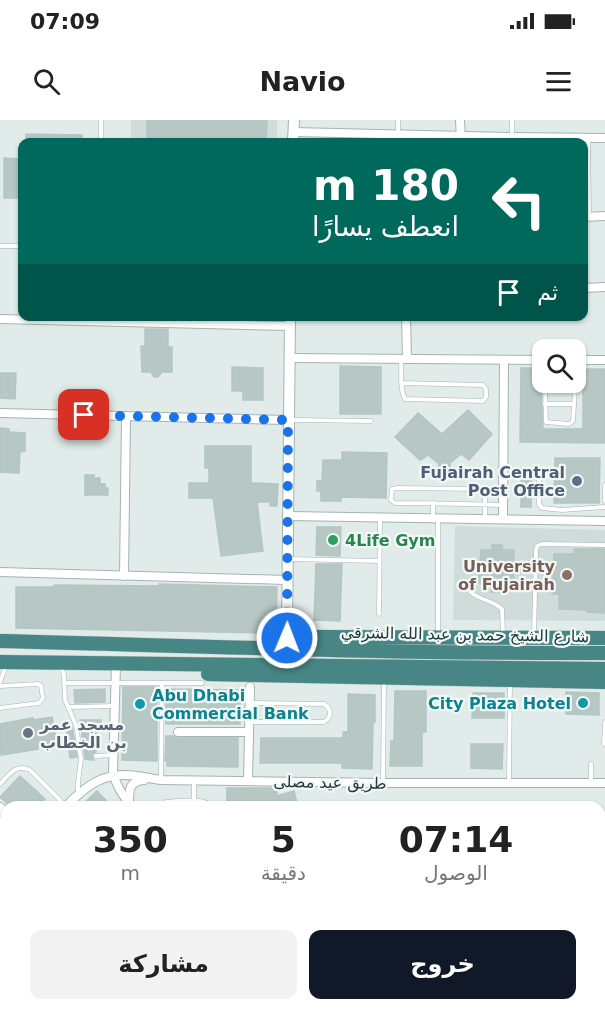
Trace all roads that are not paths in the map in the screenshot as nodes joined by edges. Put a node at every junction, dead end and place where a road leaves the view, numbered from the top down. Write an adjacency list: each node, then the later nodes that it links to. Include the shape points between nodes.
1 (101, 120): 8 (lane)
2 (294, 120): 6 (street)
3 (398, 120): 9 (lane)
4 (460, 120): 10 (street)
5 (512, 120): 7 (lane)
6 (293, 137): 9 (street)
7 (512, 137): 11 (street); 12 (street)
8 (100, 138)
9 (398, 138)
10 (461, 138)
11 (486, 138)
12 (588, 138): 13 (street)
13 (605, 138)
14 (605, 216): 15 (street)
15 (588, 217)
16 (0, 246): 17 (lane)
17 (18, 246)
18 (605, 287): 19 (street)
19 (588, 288)
20 (0, 319): 21 (street)
21 (18, 319)
22 (290, 321): 24 (street)
23 (406, 321): 25 (street)
24 (290, 358): 25 (street); 37 (street)
25 (404, 359): 26 (street); 30 (lane)
26 (504, 360): 27 (street); 44 (street)
27 (532, 360)
28 (586, 360): 29 (street)
29 (605, 360)
30 (402, 383): 30 (lane, via 405,399 483,401 486,397 483,385)
31 (545, 393): 33 (lane)
32 (575, 393): 34 (lane)
33 (545, 404): 34 (lane); 34 (lane, via 546,422 569,424 573,421)
34 (574, 404)
35 (0, 413): 36 (street)
36 (126, 416): 37 (street); 56 (street)
37 (288, 420): 38 (lane); 46 (street)
38 (371, 421)
39 (539, 473): 45 (lane, via 542,508)
40 (605, 485): 41 (lane)
41 (605, 501)
42 (433, 503): 43 (lane); 43 (lane, via 395,504 391,500 392,489 483,489); 48 (lane)
43 (485, 504): 44 (lane); 49 (lane)
44 (503, 505): 50 (street)
45 (605, 507)
46 (287, 516): 47 (street); 53 (street)
47 (380, 517): 48 (street); 54 (lane)
48 (436, 518): 49 (street); 60 (lane)
49 (485, 519): 50 (street)
50 (503, 519): 51 (street)
51 (605, 521)
52 (605, 545): 62 (lane, via 537,546)
53 (287, 559): 54 (lane); 57 (street)
54 (379, 561): 59 (lane)
55 (0, 572): 56 (street)
56 (124, 576): 57 (street)
57 (287, 580): 64 (street)
58 (467, 588): 61 (lane, via 502,609)
59 (379, 614)
60 (438, 637): 61 (highway); 64 (highway)
61 (503, 637): 62 (highway)
62 (534, 637): 63 (highway)
63 (603, 637)
64 (287, 638): 66 (highway)
65 (0, 641): 66 (highway, شارع الشيخ حمد بن عبد الله الشرقي)
66 (227, 647): 67 (highway, شارع الشيخ حمد بن عبد الله الشرقي)
67 (605, 653)
68 (2, 662): 69 (highway, شارع الشيخ حمد بن عبد الله الشرقي); 79 (lane)
69 (60, 663): 70 (highway, شارع الشيخ حمد بن عبد الله الشرقي); 76 (lane)
70 (116, 664): 71 (highway, شارع الشيخ حمد بن عبد الله الشرقي); 80 (street)
71 (150, 664): 72 (highway, شارع الشيخ حمد بن عبد الله الشرقي); 73 (highway, via 184,673)
72 (605, 669)
73 (384, 678): 74 (highway); 98 (lane)
74 (510, 681): 75 (highway); 99 (lane)
75 (605, 682)
76 (64, 683): 80 (lane); 84 (lane)
77 (162, 683): 78 (lane); 80 (lane); 95 (lane)
78 (202, 683)
79 (0, 684): 85 (lane, via 38,684 43,698 39,703)
80 (115, 684): 83 (street)
81 (250, 687): 82 (street)
82 (250, 703): 87 (street); 87 (lane, via 324,704 330,715 324,722)
83 (115, 706): 84 (lane); 90 (street)
84 (68, 707): 103 (lane, via 76,722 82,756)
85 (0, 708)
86 (605, 722): 89 (lane)
87 (249, 727): 88 (street); 97 (street)
88 (178, 732)
89 (604, 744)
90 (113, 755): 91 (lane); 93 (street)
91 (96, 756)
92 (591, 764): 100 (lane)
93 (114, 776): 94 (street, طريق عيد مصلى); 103 (street, طريق عيد مصلى, via 98,780); 106 (street)
94 (151, 779): 95 (street, طريق عيد مصلى); 107 (street, via 131,784)
95 (161, 780): 96 (street, طريق عيد مصلى)
96 (194, 780): 97 (street, طريق عيد مصلى); 108 (lane)
97 (248, 781): 98 (street, طريق عيد مصلى)
98 (383, 783): 99 (street, طريق عيد مصلى)
99 (509, 783): 100 (street, طريق عيد مصلى)
100 (591, 783): 101 (street, طريق عيد مصلى)
101 (605, 783)
102 (0, 784): 104 (lane, via 14,770 24,767)
103 (78, 794): 105 (street, طريق عيد مصلى)
104 (60, 801)
105 (72, 801)
106 (128, 801)
107 (130, 801)
108 (194, 801)

